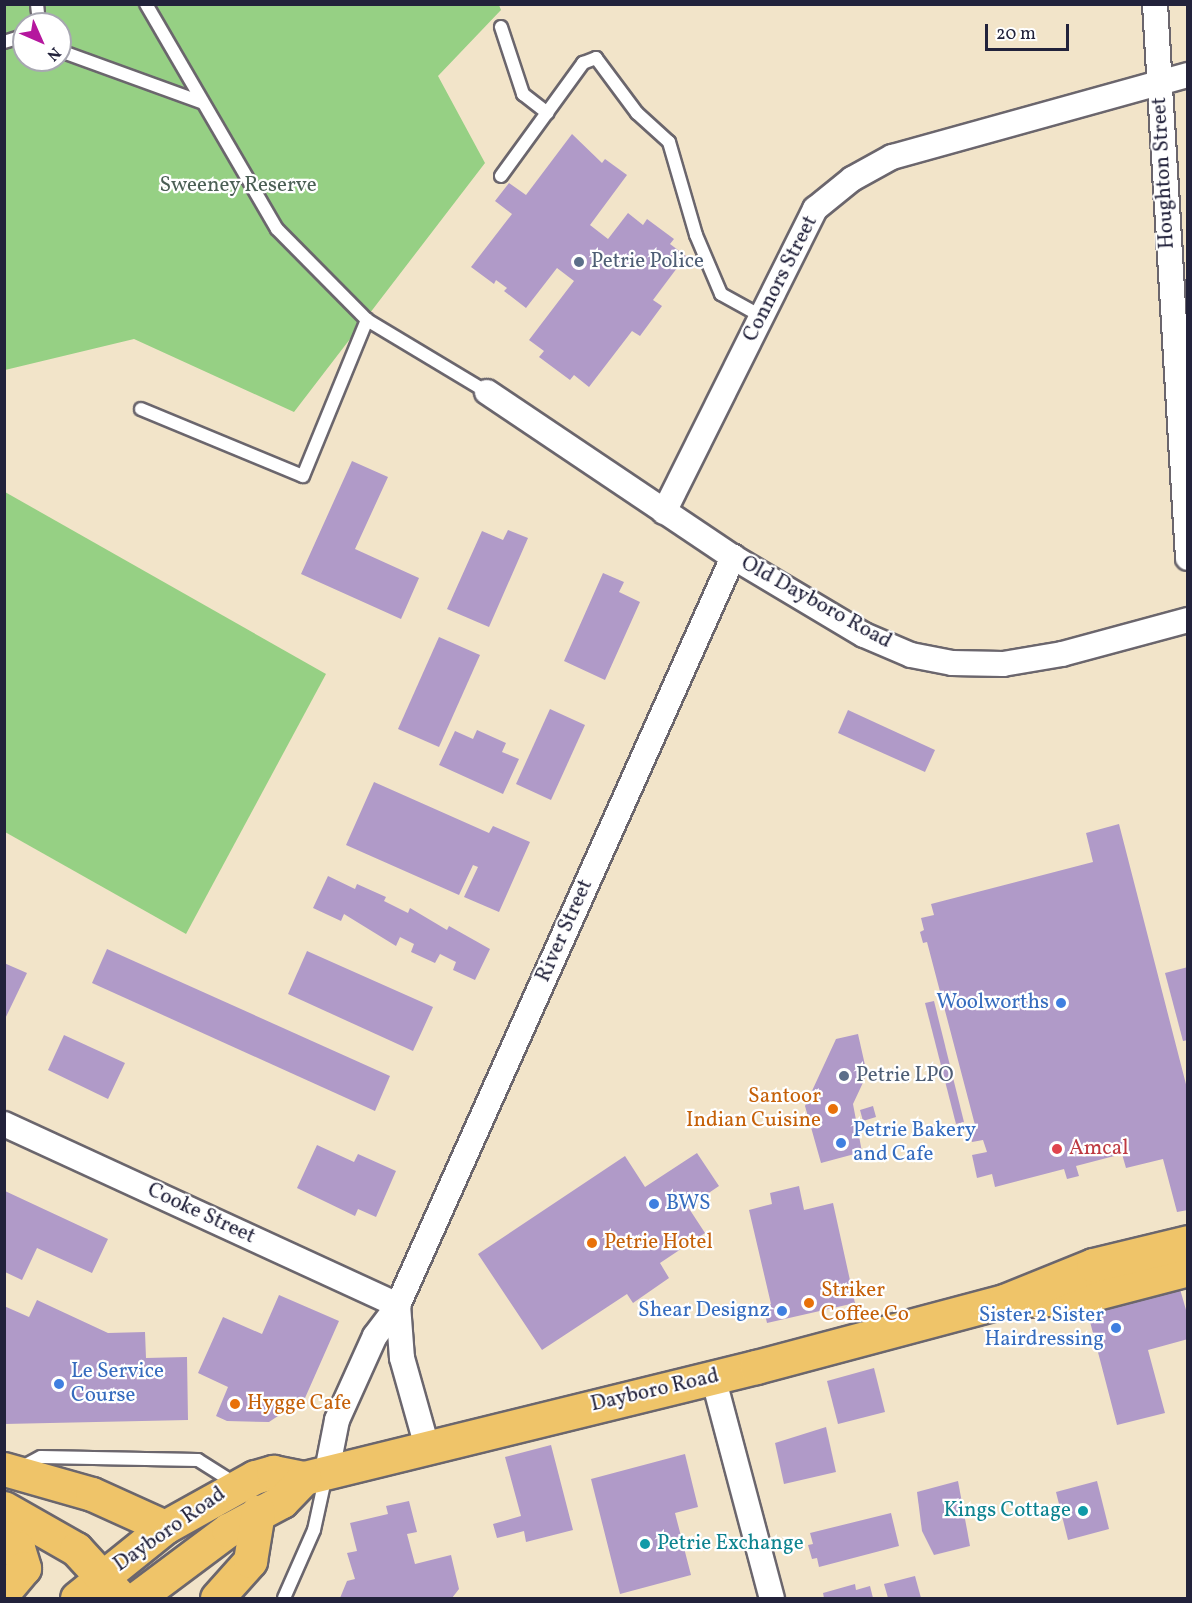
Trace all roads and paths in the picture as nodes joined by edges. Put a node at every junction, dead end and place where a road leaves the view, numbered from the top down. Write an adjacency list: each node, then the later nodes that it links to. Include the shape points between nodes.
1 (146, 4): 7 (lane)
2 (1155, 4): 6 (street, Houghton Street)
3 (501, 27): 8 (lane, via 523,94)
4 (72, 55): 7 (lane)
5 (1187, 75): 6 (street, Connors Street)
6 (1158, 82): 10 (street, Connors Street, via 892,157 852,179 815,209); 16 (street, Houghton Street)
7 (201, 102): 11 (lane, via 278,229)
8 (547, 113): 9 (lane); 10 (lane, via 583,63 596,58 602,62 637,113 669,142 696,235 721,294)
9 (501, 176)
10 (761, 316): 14 (street, Connors Street)
11 (367, 320): 12 (lane); 13 (lane, via 303,476)
12 (487, 392): 14 (street, Old Dayboro Road)
13 (141, 409)
14 (664, 512): 15 (street, Old Dayboro Road)
15 (734, 558): 17 (street, Old Dayboro Road, via 864,635 912,655 952,663 1003,664 1062,654); 22 (street, River Street)
16 (1188, 558)
17 (1188, 620)
18 (4, 1124): 22 (street, Cooke Street)
19 (1188, 1242): 21 (main road, Dayboro Road, via 1093,1265)
20 (1188, 1269): 21 (main road, Dayboro Road, via 1077,1298)
21 (1004, 1301): 23 (main road, Dayboro Road)
22 (398, 1305): 24 (street, River Street, via 402,1358); 26 (street, River Street, via 375,1336)
23 (713, 1377): 24 (main road, Dayboro Road); 38 (street)
24 (427, 1447): 26 (main road, Dayboro Road)
25 (8, 1470): 27 (lane, via 41,1457 198,1460); 30 (main road, via 92,1494)
26 (316, 1475): 27 (main road, Dayboro Road, via 273,1472); 29 (main road, Dayboro Road, via 282,1501); 37 (lane, via 314,1530)
27 (236, 1484): 30 (main road, Dayboro Road)
28 (4, 1508): 32 (main road, via 54,1534)
29 (258, 1512): 35 (main road, Dayboro Road); 36 (main road, via 250,1561)
30 (165, 1527): 32 (main road, Dayboro Road)
31 (4, 1537): 33 (main road, via 18,1548 24,1568)
32 (112, 1588): 34 (main road, Dayboro Road)
33 (4, 1592)
34 (77, 1599)
35 (137, 1599)
36 (217, 1599)
37 (284, 1599)
38 (772, 1599)

